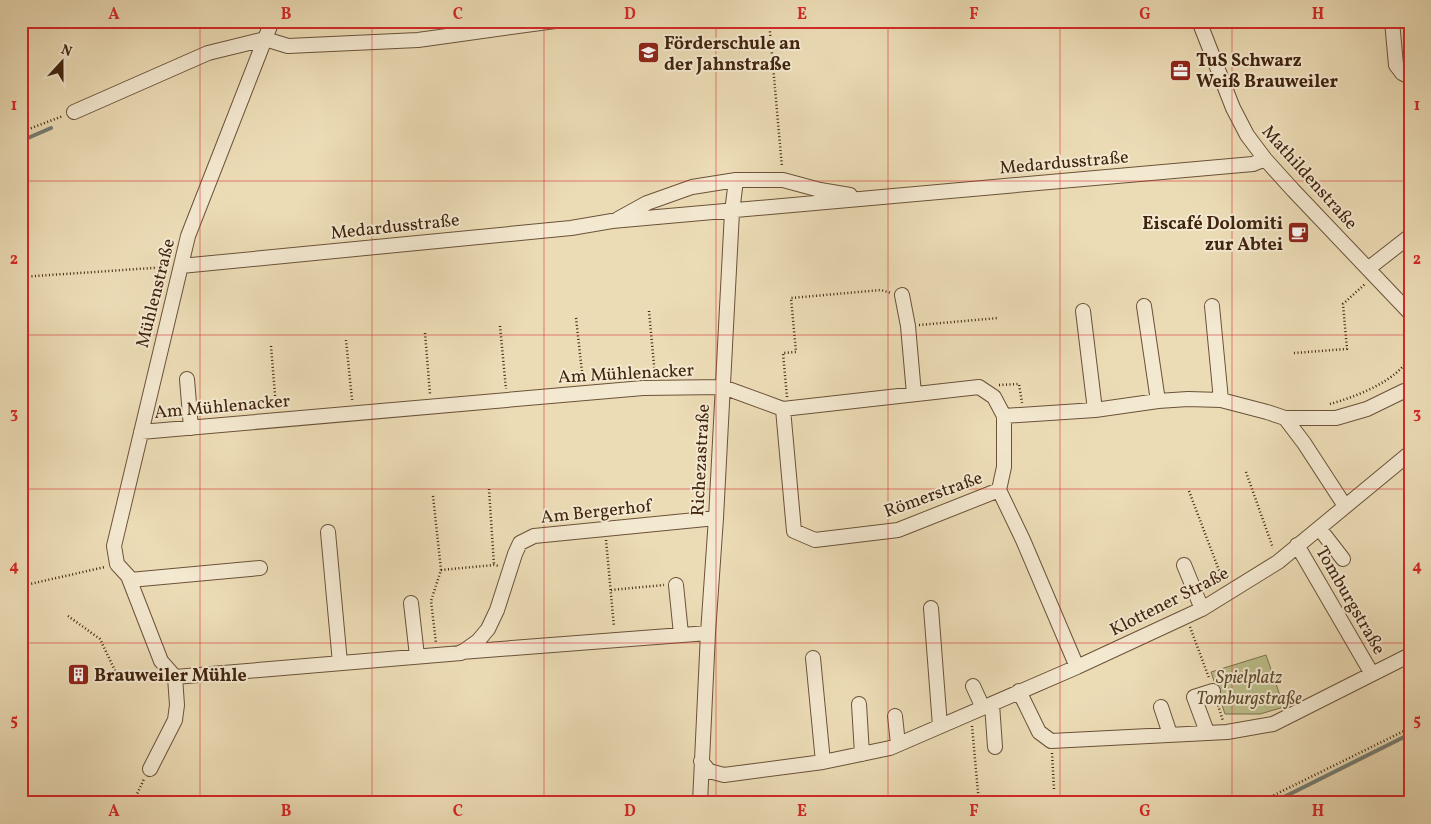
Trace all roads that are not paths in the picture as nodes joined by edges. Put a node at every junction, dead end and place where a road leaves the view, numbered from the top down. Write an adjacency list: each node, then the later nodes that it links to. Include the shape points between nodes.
1 (272, 21): 5 (street, Mühlenstraße)
2 (555, 21): 5 (street, via 418,40 288,46)
3 (1199, 21): 8 (street, Mathildenstraße, via 1233,108)
4 (1392, 21): 6 (street, via 1396,65)
5 (265, 39): 7 (street, via 208,53); 14 (street, Mühlenstraße, via 188,236)
6 (1410, 77)
7 (74, 112)
8 (1264, 159): 10 (street, Medardusstraße, via 1253,164); 15 (street, Mathildenstraße)
9 (736, 180): 10 (street, Medardusstraße, via 783,180); 11 (street, Richezastraße); 12 (street, Medardusstraße, via 692,187 647,203)
10 (866, 198): 11 (street, Medardusstraße)
11 (732, 212): 12 (street, Medardusstraße); 22 (street, Richezastraße)
12 (612, 221): 14 (street, Medardusstraße)
13 (1410, 236): 15 (street)
14 (181, 266): 32 (street, Mühlenstraße)
15 (1372, 271): 20 (street, Mathildenstraße)
16 (902, 296): 24 (street)
17 (1144, 306): 26 (street)
18 (1212, 306): 25 (street)
19 (1083, 310): 28 (street)
20 (1410, 312)
21 (187, 379): 31 (street)
22 (723, 387): 27 (street, Am Mühlenacker); 31 (street, Am Mühlenacker, via 656,387); 36 (street, Richezastraße)
23 (1404, 391): 30 (street, via 1367,409 1336,418)
24 (914, 394): 27 (street, Am Mühlenacker); 29 (street, Am Mühlenacker, via 979,387 994,397)
25 (1221, 400): 26 (street); 30 (street)
26 (1158, 401): 28 (street)
27 (785, 408): 34 (street, Römerstraße, via 794,531 815,540 898,530)
28 (1094, 410): 29 (street)
29 (1004, 416): 34 (street, Römerstraße, via 1004,466)
30 (1285, 418): 35 (street)
31 (191, 428): 32 (street, Am Mühlenacker)
32 (141, 432): 43 (street, Mühlenstraße, via 114,546 117,564)
33 (1410, 453): 35 (street, Klottener Straße)
34 (999, 490): 55 (street, Römerstraße)
35 (1345, 506): 37 (street, Klottener Straße)
36 (716, 518): 49 (street, Richezastraße); 50 (street, Am Bergerhof, via 534,536 520,543 488,629 478,641)
37 (1318, 528): 39 (street, Klottener Straße); 40 (street)
38 (328, 532): 54 (street)
39 (1297, 546): 47 (street, Klottener Straße, via 1278,562); 56 (street, Tomburgstraße)
40 (1343, 560)
41 (1184, 565): 47 (street)
42 (260, 568): 43 (street)
43 (130, 580): 57 (street, via 161,661)
44 (676, 584): 48 (street)
45 (411, 603): 52 (street)
46 (931, 608): 65 (street)
47 (1202, 609): 55 (street, Klottener Straße)
48 (681, 634): 49 (street); 50 (street)
49 (708, 634): 71 (street, Richezastraße)
50 (461, 652): 52 (street)
51 (1410, 655): 56 (street, Tomburgstraße)
52 (417, 656): 54 (street)
53 (813, 658): 72 (street)
54 (340, 663): 57 (street)
55 (1077, 667): 60 (street, Klottener Straße)
56 (1372, 674): 66 (street, Tomburgstraße, via 1273,724)
57 (175, 677): 73 (street, via 175,720)
58 (974, 686): 63 (street)
59 (1213, 691): 66 (street, via 1194,697)
60 (1019, 692): 63 (street, Klottener Straße); 67 (street, Tomburgstraße, via 1039,732 1051,742)
61 (858, 704): 70 (street)
62 (1161, 708): 67 (street)
63 (982, 709): 65 (street, Klottener Straße); 69 (street)
64 (895, 716): 68 (street)
65 (940, 726): 68 (street, Klottener Straße)
66 (1206, 732): 67 (street, Tomburgstraße)
67 (1170, 734)
68 (898, 744): 70 (street, Klottener Straße)
69 (996, 747)
70 (862, 754): 72 (street, Klottener Straße)
71 (701, 761): 72 (street, Klottener Straße, via 709,771 724,775); 74 (street)
72 (823, 762)
73 (150, 769)
74 (700, 803)

